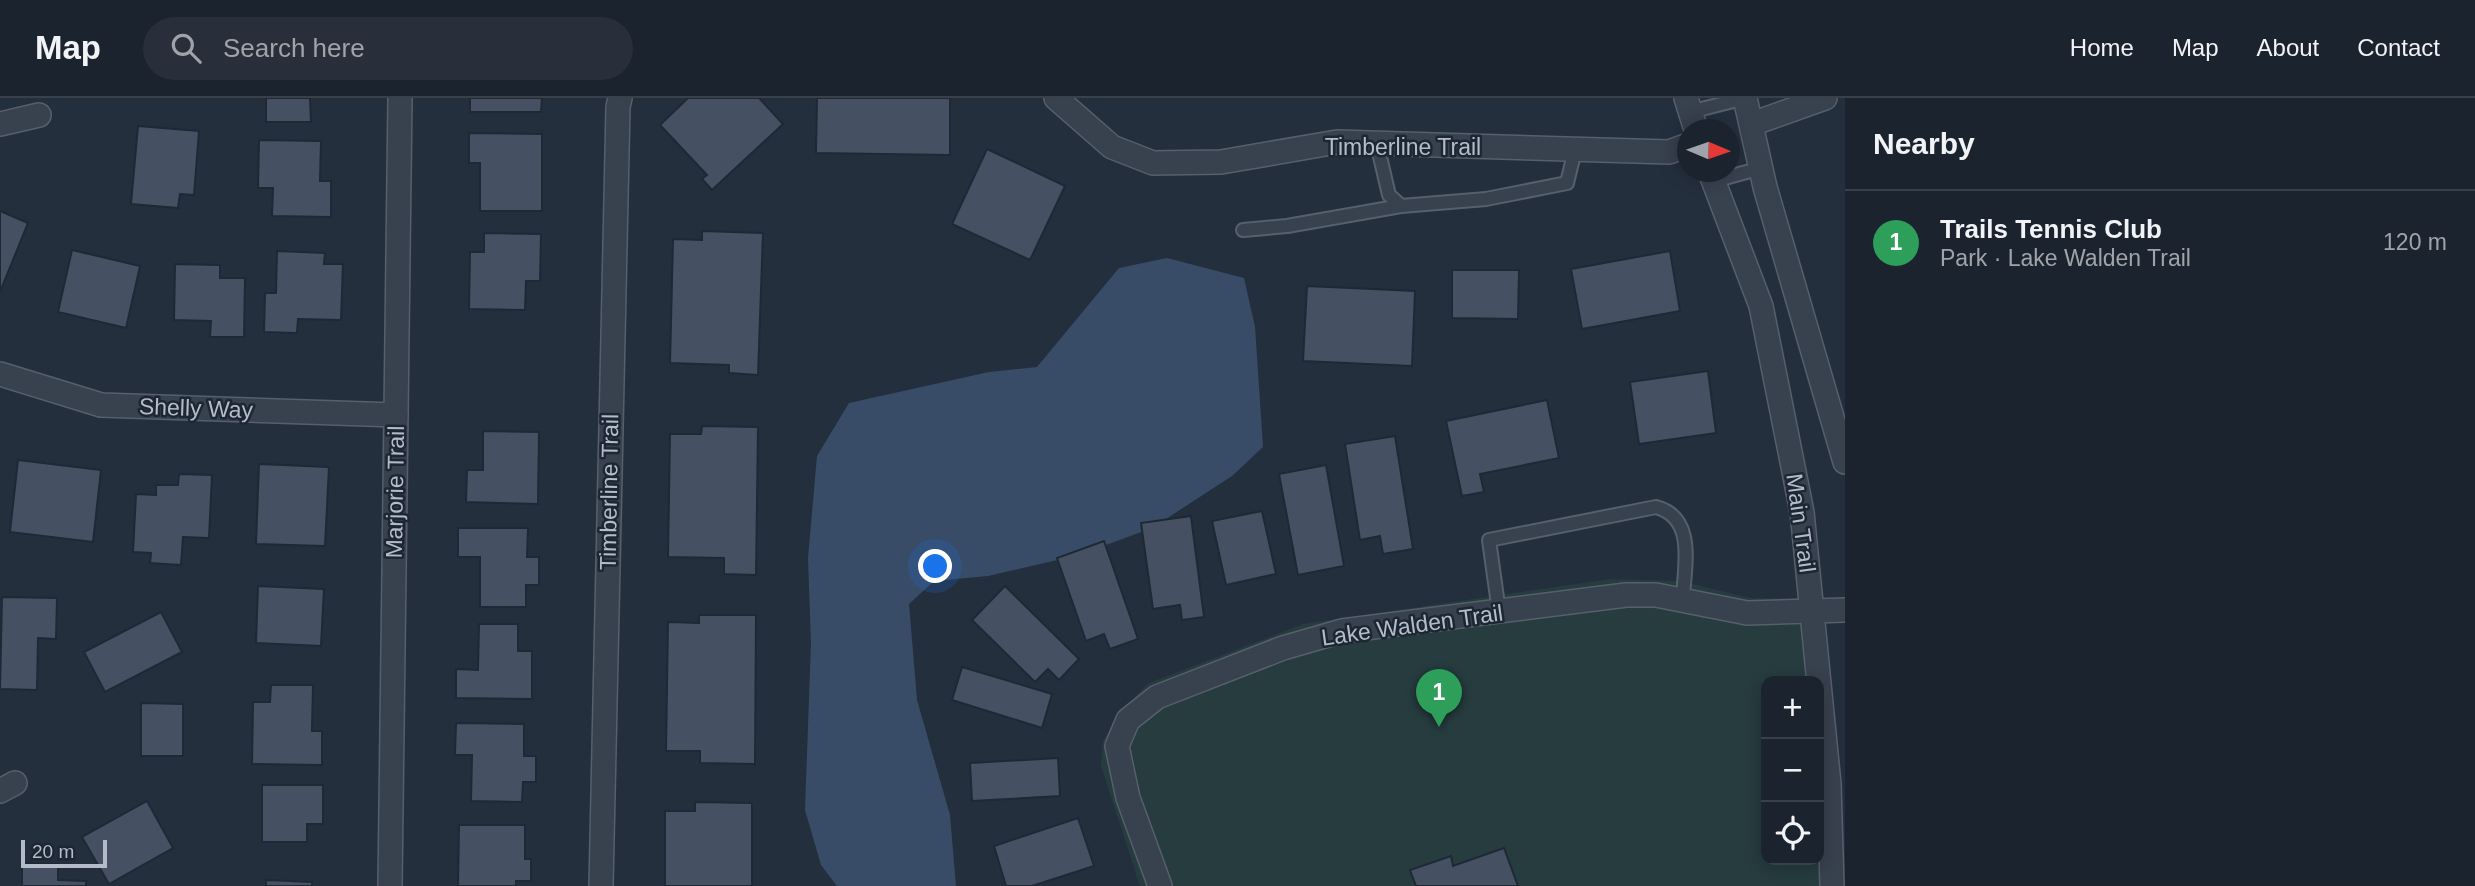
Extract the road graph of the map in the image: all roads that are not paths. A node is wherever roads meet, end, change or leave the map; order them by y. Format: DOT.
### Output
graph roads {
  1 [pos="400,98"];
  2 [pos="620,98"];
  3 [pos="1056,98"];
  4 [pos="1745,98"];
  5 [pos="1825,98"];
  6 [pos="1691,113"];
  7 [pos="39,115"];
  8 [pos="0,124"];
  9 [pos="1752,124"];
  10 [pos="1377,144"];
  11 [pos="1677,149"];
  12 [pos="1575,150"];
  13 [pos="1761,168"];
  14 [pos="1740,171"];
  15 [pos="1714,182"];
  16 [pos="1401,206"];
  17 [pos="1243,230"];
  18 [pos="0,374"];
  19 [pos="396,415"];
  20 [pos="1845,462"];
  21 [pos="1683,599"];
  22 [pos="1845,610"];
  23 [pos="1499,612"];
  24 [pos="1813,612"];
  25 [pos="390,886"];
  26 [pos="601,886"];
  27 [pos="1160,886"];
  28 [pos="1832,886"];
  1 -- 19 [label="street, Marjorie Trail"];
  2 -- 26 [label="street, Timberline Trail"];
  3 -- 10 [label="street, Timberline Trail"];
  4 -- 6 [label="lane"];
  4 -- 9 [label="street"];
  5 -- 9 [label="street"];
  7 -- 8 [label="street"];
  9 -- 13 [label="street"];
  10 -- 12 [label="street, Timberline Trail"];
  10 -- 16 [label="lane"];
  11 -- 12 [label="street, Timberline Trail"];
  12 -- 16 [label="lane"];
  13 -- 14 [label="lane"];
  13 -- 20 [label="street"];
  15 -- 24 [label="street, Main Trail"];
  16 -- 17 [label="lane"];
  18 -- 19 [label="street, Shelly Way"];
  19 -- 25 [label="street, Marjorie Trail"];
  21 -- 23 [label="street, Lake Walden Trail"];
  21 -- 23 [label="lane"];
  21 -- 24 [label="street, Lake Walden Trail"];
  22 -- 24 [label="street, Lake Walden Trail"];
  23 -- 27 [label="street, Lake Walden Trail"];
  24 -- 28 [label="street, Main Trail"];
}
